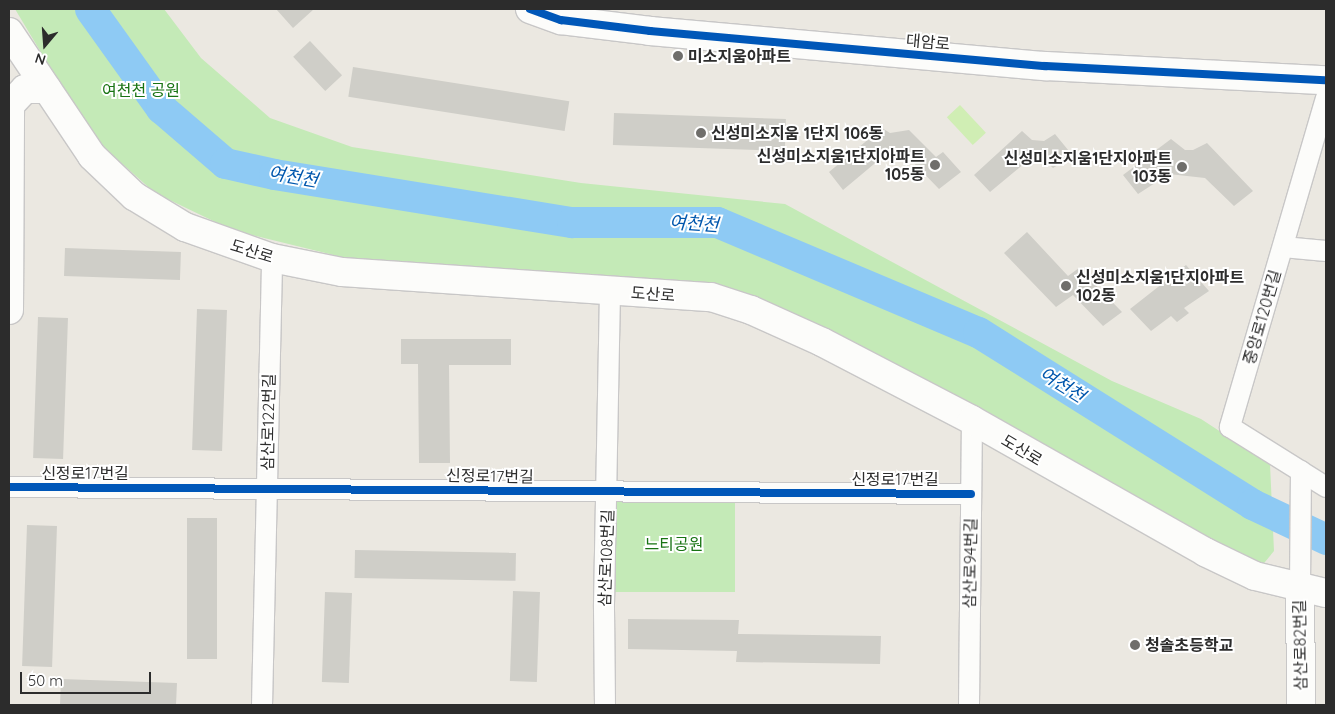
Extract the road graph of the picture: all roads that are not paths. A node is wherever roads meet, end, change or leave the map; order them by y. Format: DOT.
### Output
graph roads {
  1 [pos="530,9"];
  2 [pos="13,38"];
  3 [pos="1326,80"];
  4 [pos="47,88"];
  5 [pos="9,95"];
  6 [pos="1326,98"];
  7 [pos="1283,247"];
  8 [pos="1326,251"];
  9 [pos="272,258"];
  10 [pos="610,291"];
  11 [pos="9,310"];
  12 [pos="972,420"];
  13 [pos="1301,471"];
  14 [pos="9,487"];
  15 [pos="266,487"];
  16 [pos="1326,487"];
  17 [pos="608,491"];
  18 [pos="971,494"];
  19 [pos="1300,585"];
  20 [pos="1326,593"];
  21 [pos="262,705"];
  22 [pos="605,705"];
  23 [pos="969,705"];
  24 [pos="1301,705"];
  1 -- 3 [label="main road, 대암로"];
  2 -- 4 [label="main road, 도산로"];
  2 -- 5 [label="main road"];
  4 -- 5 [label="main road"];
  4 -- 9 [label="main road, 도산로"];
  5 -- 11 [label="main road"];
  6 -- 7 [label="street, 중앙로120번길"];
  7 -- 8 [label="street"];
  7 -- 13 [label="street, 중앙로120번길"];
  9 -- 10 [label="main road, 도산로"];
  9 -- 15 [label="street, 삼산로122번길"];
  10 -- 12 [label="main road, 도산로"];
  10 -- 17 [label="street, 삼산로108번길"];
  12 -- 18 [label="street, 삼산로94번길"];
  12 -- 19 [label="main road, 도산로"];
  13 -- 16 [label="street, 중앙로120번길"];
  13 -- 19 [label="street"];
  14 -- 15 [label="street, 신정로17번길"];
  15 -- 17 [label="street, 신정로17번길"];
  15 -- 21 [label="street, 삼산로122번길"];
  17 -- 18 [label="street, 신정로17번길"];
  17 -- 22 [label="street, 삼산로108번길"];
  18 -- 23 [label="street, 삼산로94번길"];
  19 -- 20 [label="main road, 도산로"];
  19 -- 24 [label="main road, 삼산로82번길"];
}
